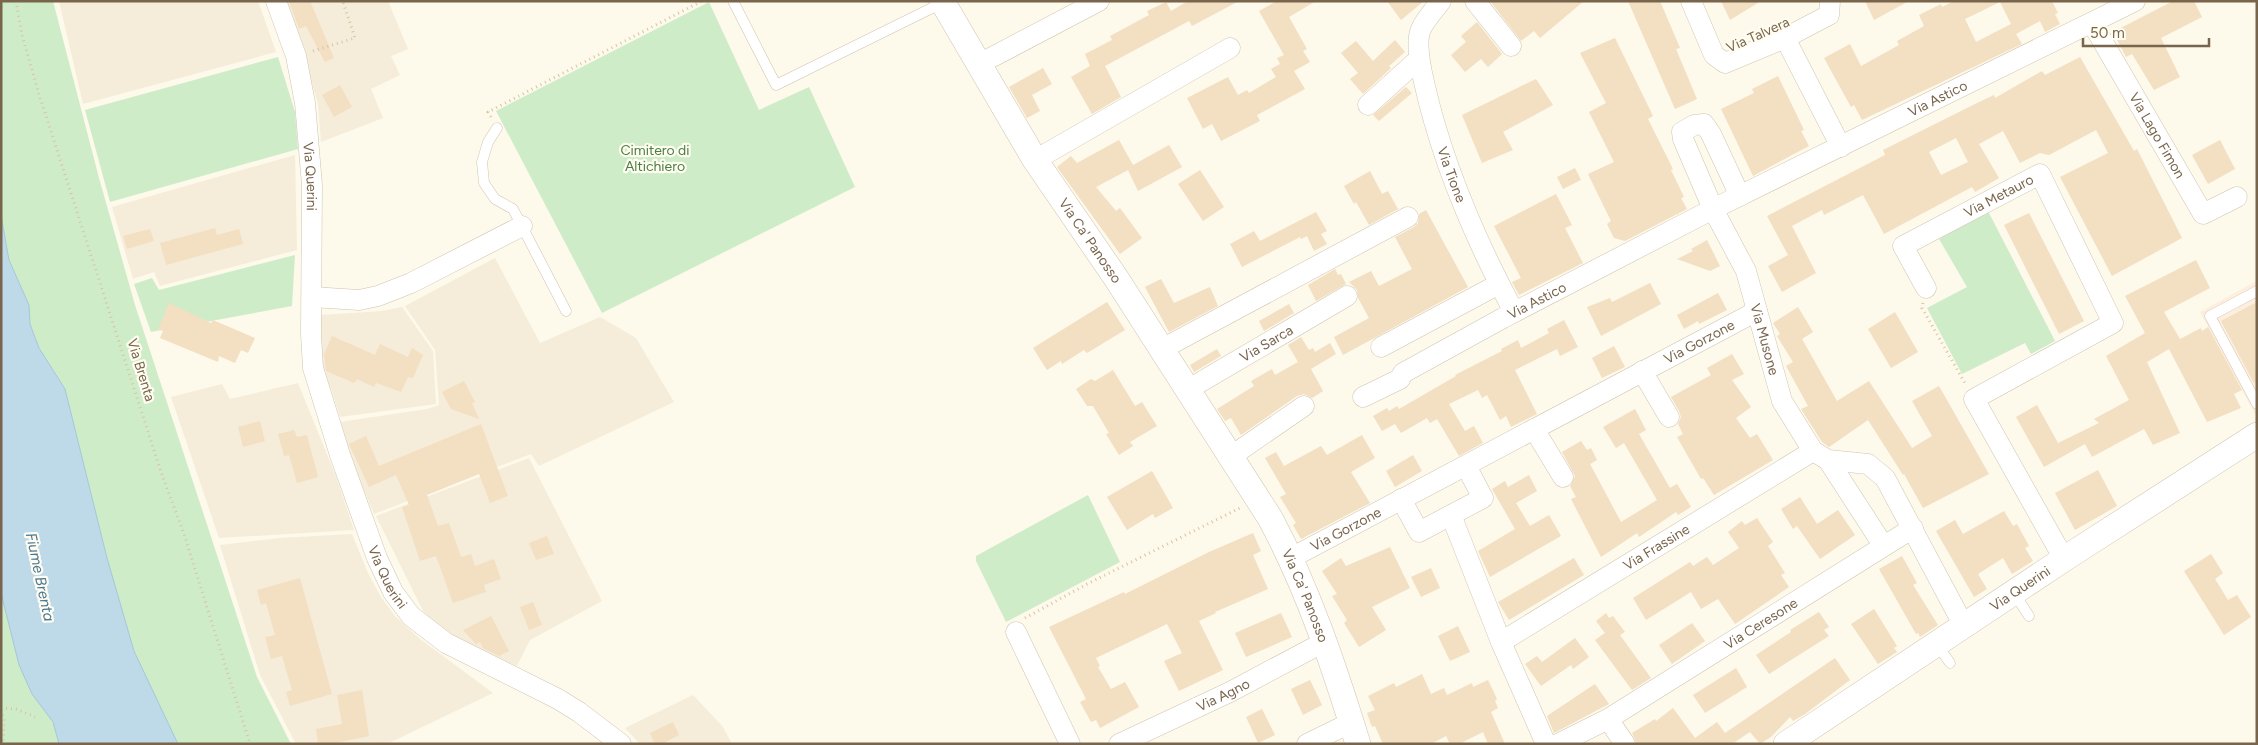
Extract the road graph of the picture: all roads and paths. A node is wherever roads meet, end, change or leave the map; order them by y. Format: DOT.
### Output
graph roads {
  1 [pos="16,1"];
  2 [pos="276,1"];
  3 [pos="702,1"];
  4 [pos="733,1"];
  5 [pos="1098,1"];
  6 [pos="1441,1"];
  7 [pos="1474,1"];
  8 [pos="1691,1"];
  9 [pos="2135,1"];
  10 [pos="343,2"];
  11 [pos="943,2"];
  12 [pos="1830,2"];
  13 [pos="2092,23"];
  14 [pos="1785,38"];
  15 [pos="1511,46"];
  16 [pos="1230,48"];
  17 [pos="1714,55"];
  18 [pos="296,56"];
  19 [pos="1419,59"];
  20 [pos="979,64"];
  21 [pos="1368,105"];
  22 [pos="497,128"];
  23 [pos="1841,147"];
  24 [pos="1035,160"];
  25 [pos="1740,196"];
  26 [pos="2237,197"];
  27 [pos="1713,209"];
  28 [pos="1408,217"];
  29 [pos="522,226"];
  30 [pos="1499,284"];
  31 [pos="1926,288"];
  32 [pos="2257,291"];
  33 [pos="1347,296"];
  34 [pos="312,297"];
  35 [pos="566,311"];
  36 [pos="1757,311"];
  37 [pos="1514,312"];
  38 [pos="1381,347"];
  39 [pos="1162,348"];
  40 [pos="1642,372"];
  41 [pos="1187,390"];
  42 [pos="1363,397"];
  43 [pos="1974,399"];
  44 [pos="2257,404"];
  45 [pos="1304,406"];
  46 [pos="1669,417"];
  47 [pos="1534,428"];
  48 [pos="2257,435"];
  49 [pos="1821,456"];
  50 [pos="1230,457"];
  51 [pos="1466,466"];
  52 [pos="1563,476"];
  53 [pos="1258,499"];
  54 [pos="1400,499"];
  55 [pos="1451,516"];
  56 [pos="1913,528"];
  57 [pos="1883,545"];
  58 [pos="1291,558"];
  59 [pos="2064,559"];
  60 [pos="2014,592"];
  61 [pos="2029,616"];
  62 [pos="1964,626"];
  63 [pos="1016,632"];
  64 [pos="1324,642"];
  65 [pos="1502,642"];
  66 [pos="1,709"];
  67 [pos="35,717"];
  68 [pos="1608,718"];
  69 [pos="1355,733"];
  70 [pos="1790,743"];
  71 [pos="3,744"];
  72 [pos="250,744"];
  73 [pos="621,744"];
  74 [pos="1070,744"];
  75 [pos="1119,744"];
  76 [pos="1307,744"];
  77 [pos="1546,744"];
  78 [pos="1558,744"];
  79 [pos="1625,744"];
  1 -- 72 [label="path, Via Brenta"];
  2 -- 18 [label="street, Via Querini"];
  3 -- 22 [label="path"];
  4 -- 11 [label="lane"];
  5 -- 20 [label="street"];
  6 -- 19 [label="street, Via Tione"];
  7 -- 15 [label="street"];
  8 -- 17 [label="street, Via Talvera"];
  9 -- 13 [label="street, Via Astico"];
  10 -- 18 [label="path"];
  11 -- 20 [label="street, Via Ca' Panosso"];
  12 -- 14 [label="street, Via Talvera"];
  12 -- 17 [label="street, Via Talvera"];
  13 -- 23 [label="street, Via Astico"];
  13 -- 26 [label="street, Via Lago Fimon"];
  14 -- 17 [label="street, Via Talvera"];
  14 -- 23 [label="street, Via Talvera"];
  16 -- 24 [label="street"];
  18 -- 34 [label="street, Via Querini"];
  19 -- 21 [label="street"];
  19 -- 30 [label="street, Via Tione"];
  20 -- 24 [label="street, Via Ca' Panosso"];
  22 -- 29 [label="lane"];
  23 -- 25 [label="street, Via Astico"];
  24 -- 39 [label="street, Via Ca' Panosso"];
  25 -- 27 [label="street, Via Astico"];
  25 -- 27 [label="street"];
  27 -- 36 [label="street, Via Musone"];
  27 -- 37 [label="street, Via Astico"];
  28 -- 39 [label="street"];
  29 -- 34 [label="street"];
  29 -- 35 [label="lane"];
  30 -- 37 [label="street, Via Tione"];
  30 -- 38 [label="street"];
  31 -- 43 [label="path"];
  31 -- 43 [label="street, Via Metauro"];
  32 -- 44 [label="lane"];
  33 -- 41 [label="street, Via Sarca"];
  34 -- 73 [label="street, Via Querini"];
  36 -- 40 [label="street, Via Gorzone"];
  36 -- 49 [label="street, Via Musone"];
  37 -- 42 [label="street, Via Astico"];
  39 -- 41 [label="street, Via Ca' Panosso"];
  40 -- 46 [label="street"];
  40 -- 47 [label="street, Via Gorzone"];
  41 -- 50 [label="street, Via Ca' Panosso"];
  43 -- 59 [label="street"];
  45 -- 50 [label="street"];
  47 -- 51 [label="street, Via Gorzone"];
  47 -- 52 [label="street"];
  48 -- 59 [label="street, Via Querini"];
  49 -- 56 [label="street"];
  49 -- 57 [label="street, Via Musone"];
  49 -- 65 [label="street, Via Frassine"];
  50 -- 53 [label="street, Via Ca' Panosso"];
  51 -- 54 [label="street, Via Gorzone"];
  51 -- 55 [label="street"];
  53 -- 58 [label="street, Via Ca' Panosso"];
  53 -- 63 [label="path"];
  54 -- 55 [label="street"];
  54 -- 58 [label="street, Via Gorzone"];
  55 -- 65 [label="street"];
  56 -- 57 [label="street, Via Ceresone"];
  56 -- 62 [label="street"];
  57 -- 68 [label="street, Via Ceresone"];
  58 -- 64 [label="street, Via Ca' Panosso"];
  59 -- 60 [label="street, Via Querini"];
  60 -- 61 [label="lane"];
  60 -- 62 [label="street, Via Querini"];
  62 -- 70 [label="street, Via Querini"];
  63 -- 74 [label="street"];
  64 -- 69 [label="street, Via Ca' Panosso"];
  64 -- 75 [label="street, Via Agno"];
  65 -- 77 [label="street"];
  66 -- 67 [label="path"];
  66 -- 71 [label="path"];
  68 -- 78 [label="street, Via Ceresone"];
  68 -- 79 [label="street"];
  69 -- 76 [label="street"];
}
